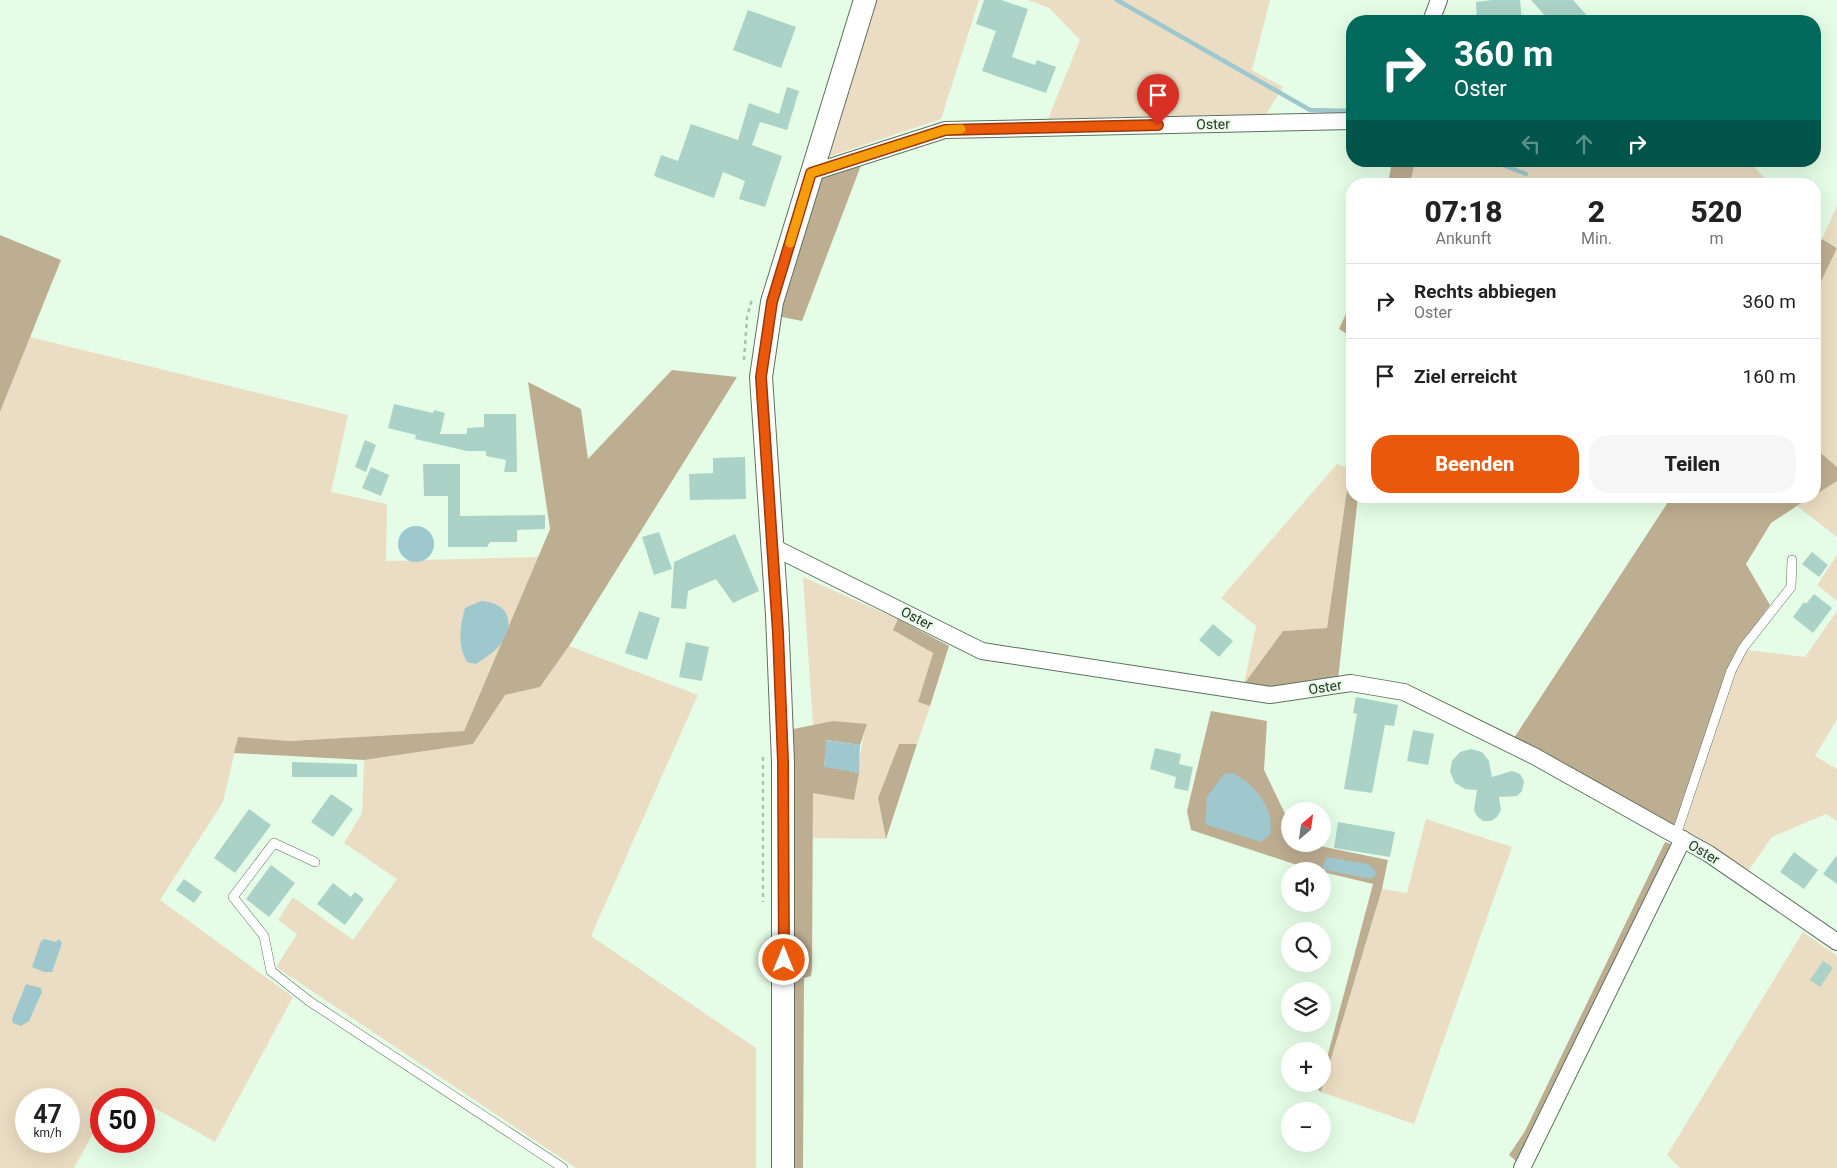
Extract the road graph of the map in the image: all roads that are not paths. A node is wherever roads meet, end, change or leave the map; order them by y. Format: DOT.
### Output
graph roads {
  1 [pos="866,0"];
  2 [pos="1439,0"];
  3 [pos="1433,15"];
  4 [pos="1346,121"];
  5 [pos="811,173"];
  6 [pos="773,547"];
  7 [pos="1792,560"];
  8 [pos="1679,837"];
  9 [pos="315,862"];
  10 [pos="1837,942"];
  11 [pos="563,1168"];
  12 [pos="783,1168"];
  13 [pos="1522,1168"];
  1 -- 5 [label="main road"];
  2 -- 3 [label="street"];
  4 -- 5 [label="street, Oster"];
  5 -- 6 [label="main road"];
  6 -- 8 [label="street, Oster"];
  6 -- 12 [label="main road"];
  7 -- 8 [label="lane"];
  8 -- 10 [label="street, Oster"];
  8 -- 13 [label="street"];
  9 -- 11 [label="lane"];
}
